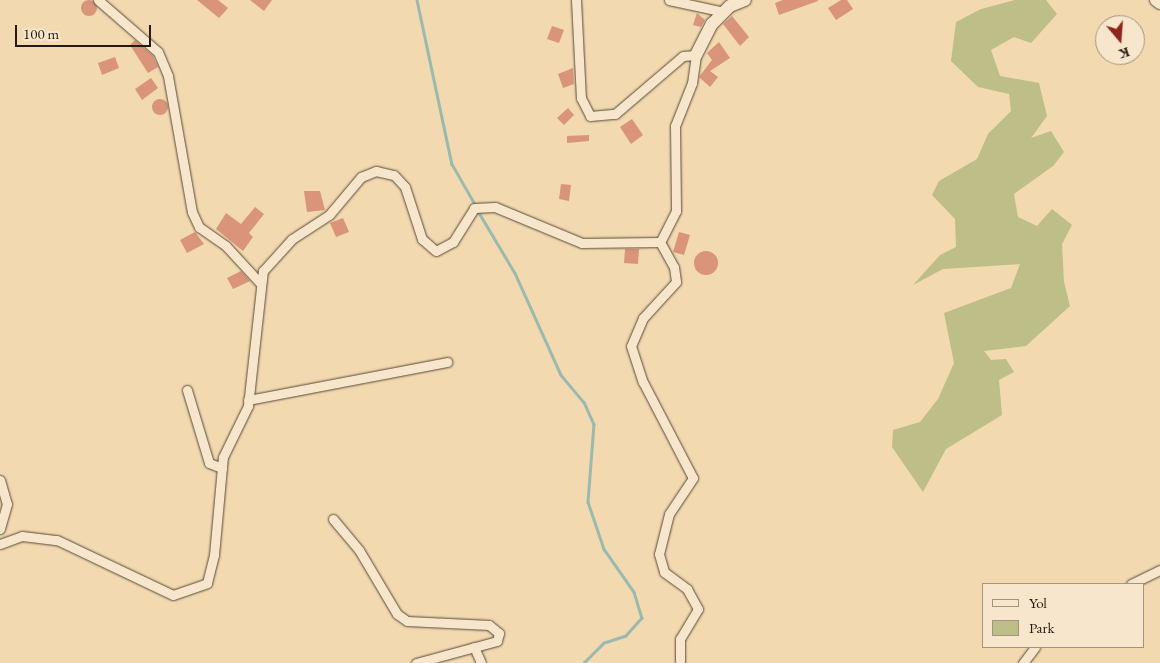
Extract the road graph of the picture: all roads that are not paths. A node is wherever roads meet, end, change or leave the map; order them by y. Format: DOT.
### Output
graph roads {
  1 [pos="98,0"];
  2 [pos="576,0"];
  3 [pos="669,0"];
  4 [pos="745,0"];
  5 [pos="1156,0"];
  6 [pos="1160,3"];
  7 [pos="724,12"];
  8 [pos="696,55"];
  9 [pos="660,242"];
  10 [pos="260,283"];
  11 [pos="447,362"];
  12 [pos="187,390"];
  13 [pos="248,400"];
  14 [pos="222,468"];
  15 [pos="0,480"];
  16 [pos="333,519"];
  17 [pos="0,529"];
  18 [pos="0,544"];
  19 [pos="1160,570"];
  20 [pos="1133,583"];
  21 [pos="474,647"];
  22 [pos="1034,648"];
  23 [pos="680,661"];
  24 [pos="416,663"];
  25 [pos="481,663"];
  26 [pos="1023,663"];
  1 -- 10 [label="street"];
  2 -- 8 [label="street"];
  3 -- 7 [label="street"];
  4 -- 7 [label="street"];
  5 -- 6 [label="street"];
  7 -- 8 [label="street"];
  8 -- 9 [label="street"];
  9 -- 10 [label="street"];
  9 -- 23 [label="street"];
  10 -- 13 [label="street"];
  11 -- 13 [label="street"];
  12 -- 14 [label="street"];
  13 -- 14 [label="street"];
  14 -- 18 [label="street"];
  15 -- 17 [label="street"];
  16 -- 21 [label="street"];
  19 -- 20 [label="street"];
  21 -- 24 [label="street"];
  21 -- 25 [label="street"];
  22 -- 26 [label="street"];
}
